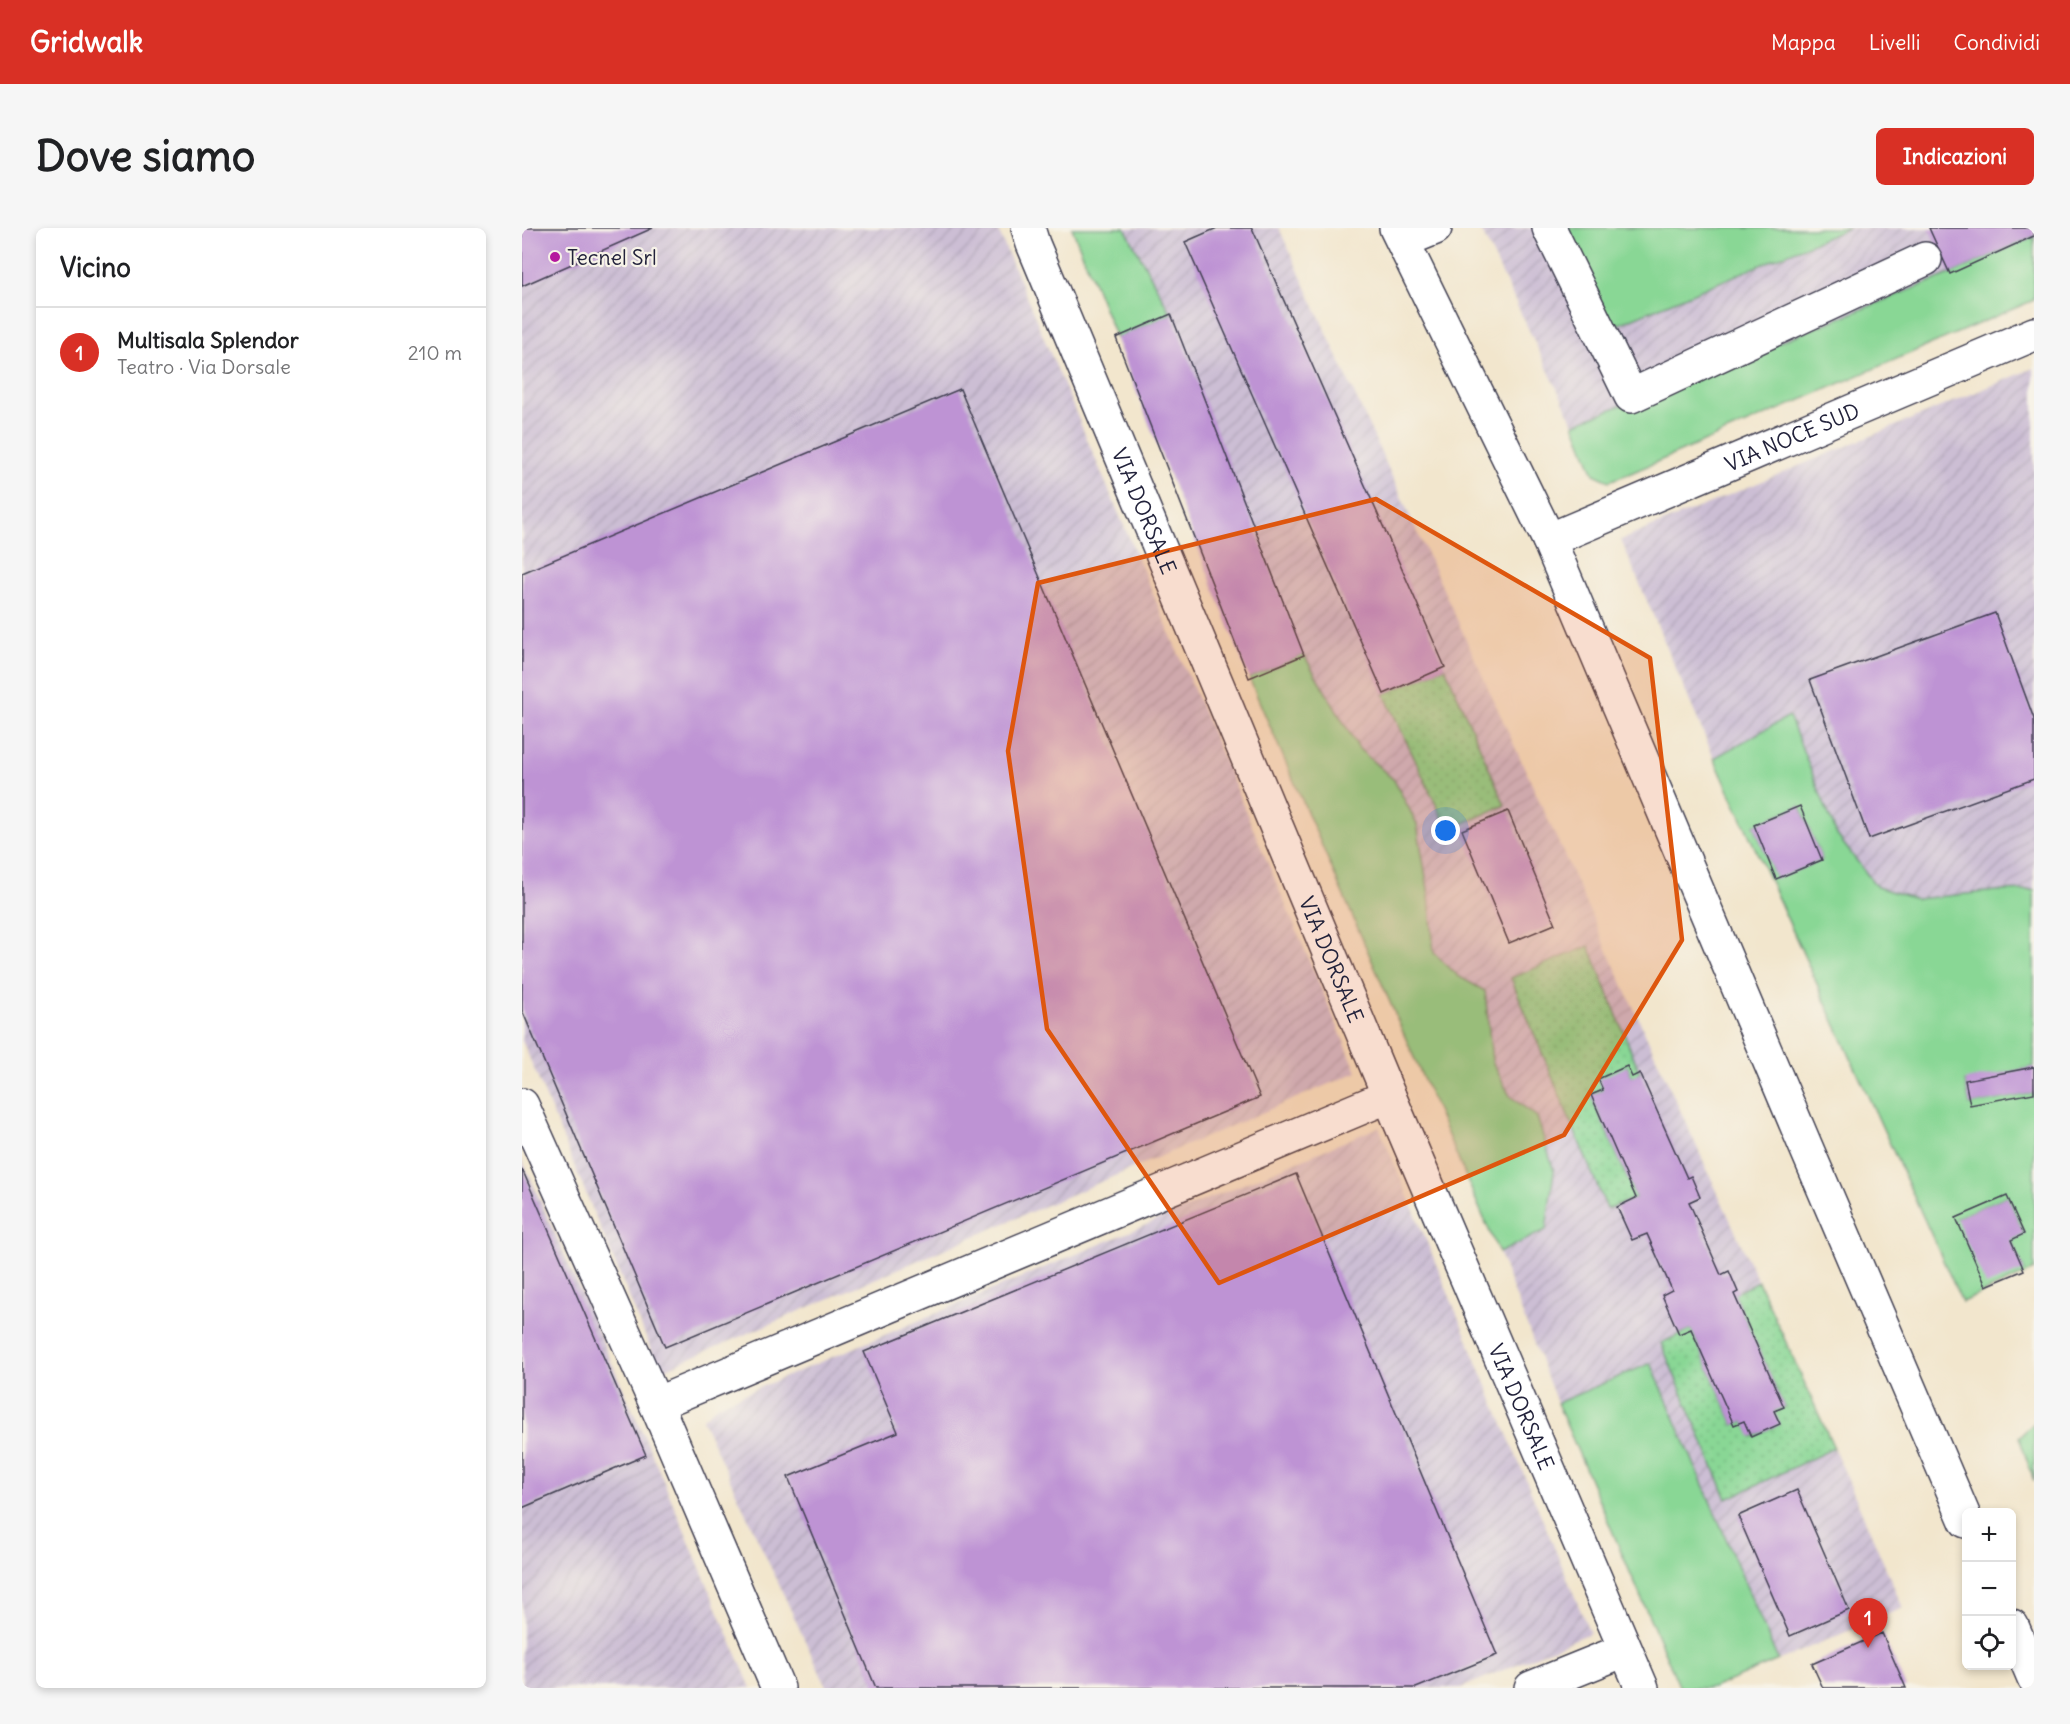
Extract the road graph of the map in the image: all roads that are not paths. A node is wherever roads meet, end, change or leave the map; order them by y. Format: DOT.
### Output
graph roads {
  1 [pos="1028,228"];
  2 [pos="1435,228"];
  3 [pos="1549,228"];
  4 [pos="1399,235"];
  5 [pos="1925,259"];
  6 [pos="2034,334"];
  7 [pos="1549,540"];
  8 [pos="1389,1096"];
  9 [pos="522,1105"];
  10 [pos="656,1404"];
  11 [pos="1962,1512"];
  12 [pos="2016,1635"];
  13 [pos="1625,1650"];
  14 [pos="2034,1678"];
  15 [pos="777,1688"];
  16 [pos="1531,1688"];
  17 [pos="1642,1688"];
  1 -- 8 [label="street, VIA DORSALE"];
  2 -- 4 [label="street"];
  3 -- 5 [label="street"];
  4 -- 7 [label="street"];
  6 -- 7 [label="street, VIA NOCE SUD"];
  7 -- 11 [label="street"];
  8 -- 10 [label="street"];
  8 -- 13 [label="street, VIA DORSALE"];
  9 -- 10 [label="street"];
  10 -- 15 [label="street"];
  12 -- 14 [label="street"];
  13 -- 16 [label="street"];
  13 -- 17 [label="street, VIA DORSALE"];
}
